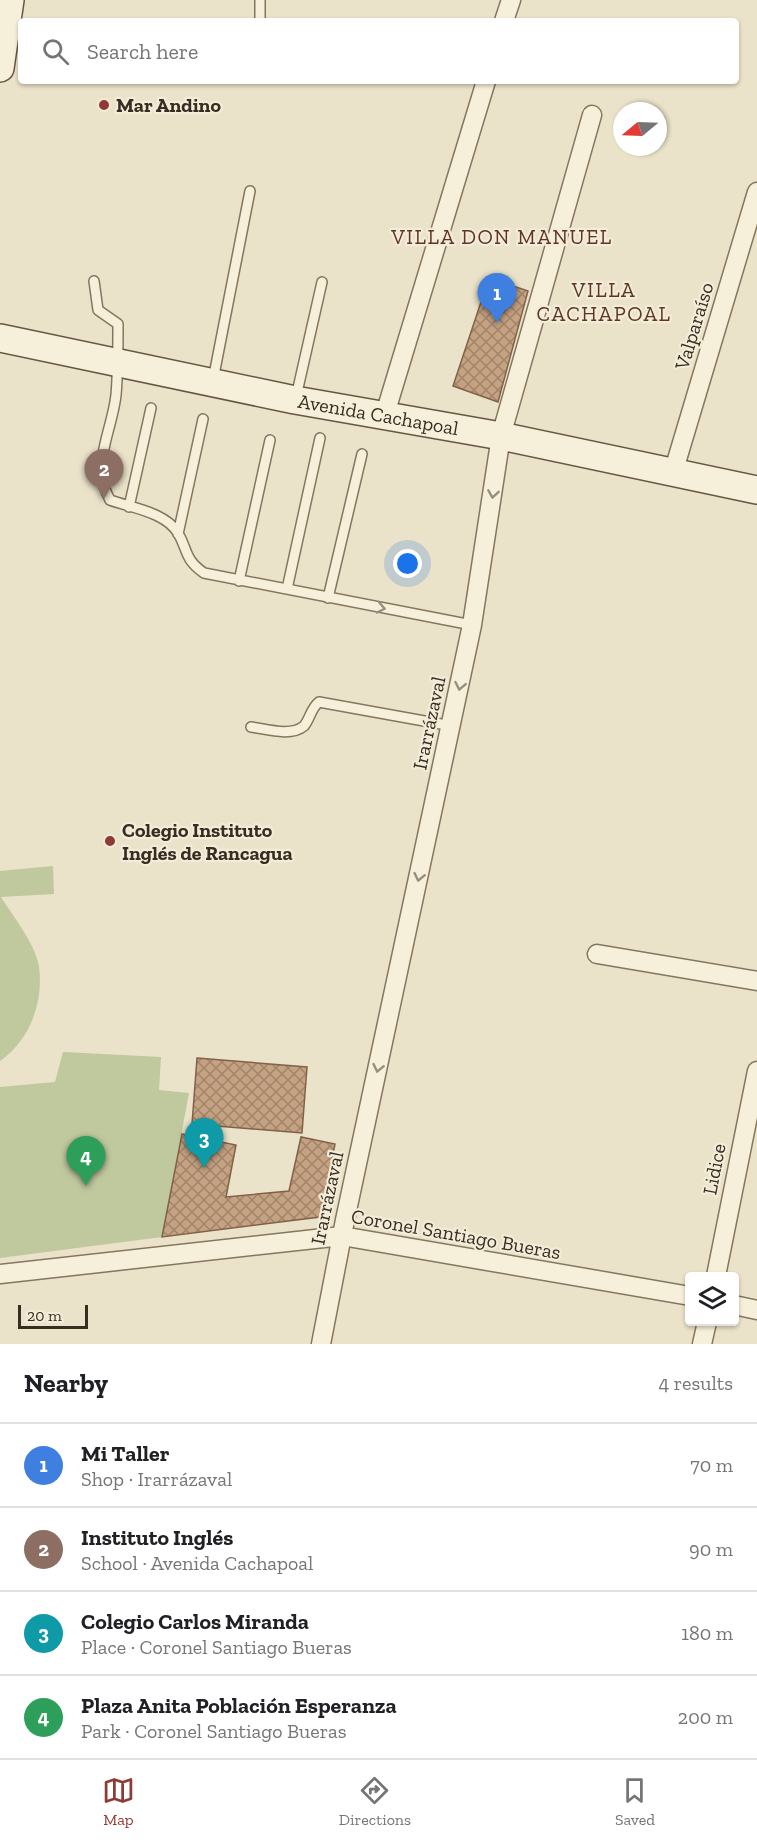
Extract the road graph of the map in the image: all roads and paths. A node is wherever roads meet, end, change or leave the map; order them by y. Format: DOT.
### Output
graph roads {
  1 [pos="260,0"];
  2 [pos="511,0"];
  3 [pos="13,14"];
  4 [pos="260,18"];
  5 [pos="505,18"];
  6 [pos="0,68"];
  7 [pos="485,84"];
  8 [pos="592,114"];
  9 [pos="250,191"];
  10 [pos="757,192"];
  11 [pos="94,281"];
  12 [pos="322,282"];
  13 [pos="0,338"];
  14 [pos="118,363"];
  15 [pos="212,382"];
  16 [pos="295,400"];
  17 [pos="150,408"];
  18 [pos="385,414"];
  19 [pos="203,419"];
  20 [pos="501,436"];
  21 [pos="320,438"];
  22 [pos="270,440"];
  23 [pos="362,454"];
  24 [pos="673,473"];
  25 [pos="757,490"];
  26 [pos="129,507"];
  27 [pos="178,534"];
  28 [pos="239,581"];
  29 [pos="287,589"];
  30 [pos="328,598"];
  31 [pos="472,625"];
  32 [pos="452,726"];
  33 [pos="251,727"];
  34 [pos="597,954"];
  35 [pos="757,981"];
  36 [pos="757,1071"];
  37 [pos="342,1236"];
  38 [pos="717,1272"];
  39 [pos="0,1274"];
  40 [pos="685,1295"];
  41 [pos="739,1306"];
  42 [pos="757,1310"];
  43 [pos="706,1326"];
  44 [pos="321,1344"];
  45 [pos="702,1344"];
  1 -- 4 [label="lane"];
  2 -- 5 [label="street"];
  3 -- 6 [label="main road"];
  7 -- 18 [label="street"];
  8 -- 20 [label="street, Irarrázaval"];
  9 -- 15 [label="lane"];
  10 -- 24 [label="street, Valparaíso"];
  11 -- 14 [label="lane"];
  12 -- 16 [label="lane"];
  13 -- 14 [label="main road, Avenida Cachapoal"];
  14 -- 15 [label="main road, Avenida Cachapoal"];
  14 -- 26 [label="lane"];
  15 -- 16 [label="main road, Avenida Cachapoal"];
  16 -- 18 [label="main road, Avenida Cachapoal"];
  17 -- 26 [label="lane"];
  18 -- 20 [label="main road, Avenida Cachapoal"];
  19 -- 27 [label="lane"];
  20 -- 24 [label="main road, Avenida Cachapoal"];
  20 -- 31 [label="street, Irarrázaval, one-way"];
  21 -- 29 [label="lane"];
  22 -- 28 [label="lane"];
  23 -- 30 [label="lane"];
  24 -- 25 [label="main road, Avenida Cachapoal"];
  26 -- 27 [label="lane"];
  27 -- 28 [label="lane"];
  28 -- 29 [label="lane"];
  29 -- 30 [label="lane"];
  30 -- 31 [label="lane, one-way"];
  31 -- 32 [label="street, Irarrázaval, one-way"];
  32 -- 33 [label="lane"];
  32 -- 37 [label="street, Irarrázaval, one-way"];
  34 -- 35 [label="street"];
  36 -- 38 [label="street, Lidice"];
  37 -- 39 [label="street, Coronel Santiago Bueras"];
  37 -- 40 [label="street, Coronel Santiago Bueras"];
  37 -- 44 [label="street, Irarrázaval"];
  41 -- 42 [label="street"];
  43 -- 45 [label="street"];
}
